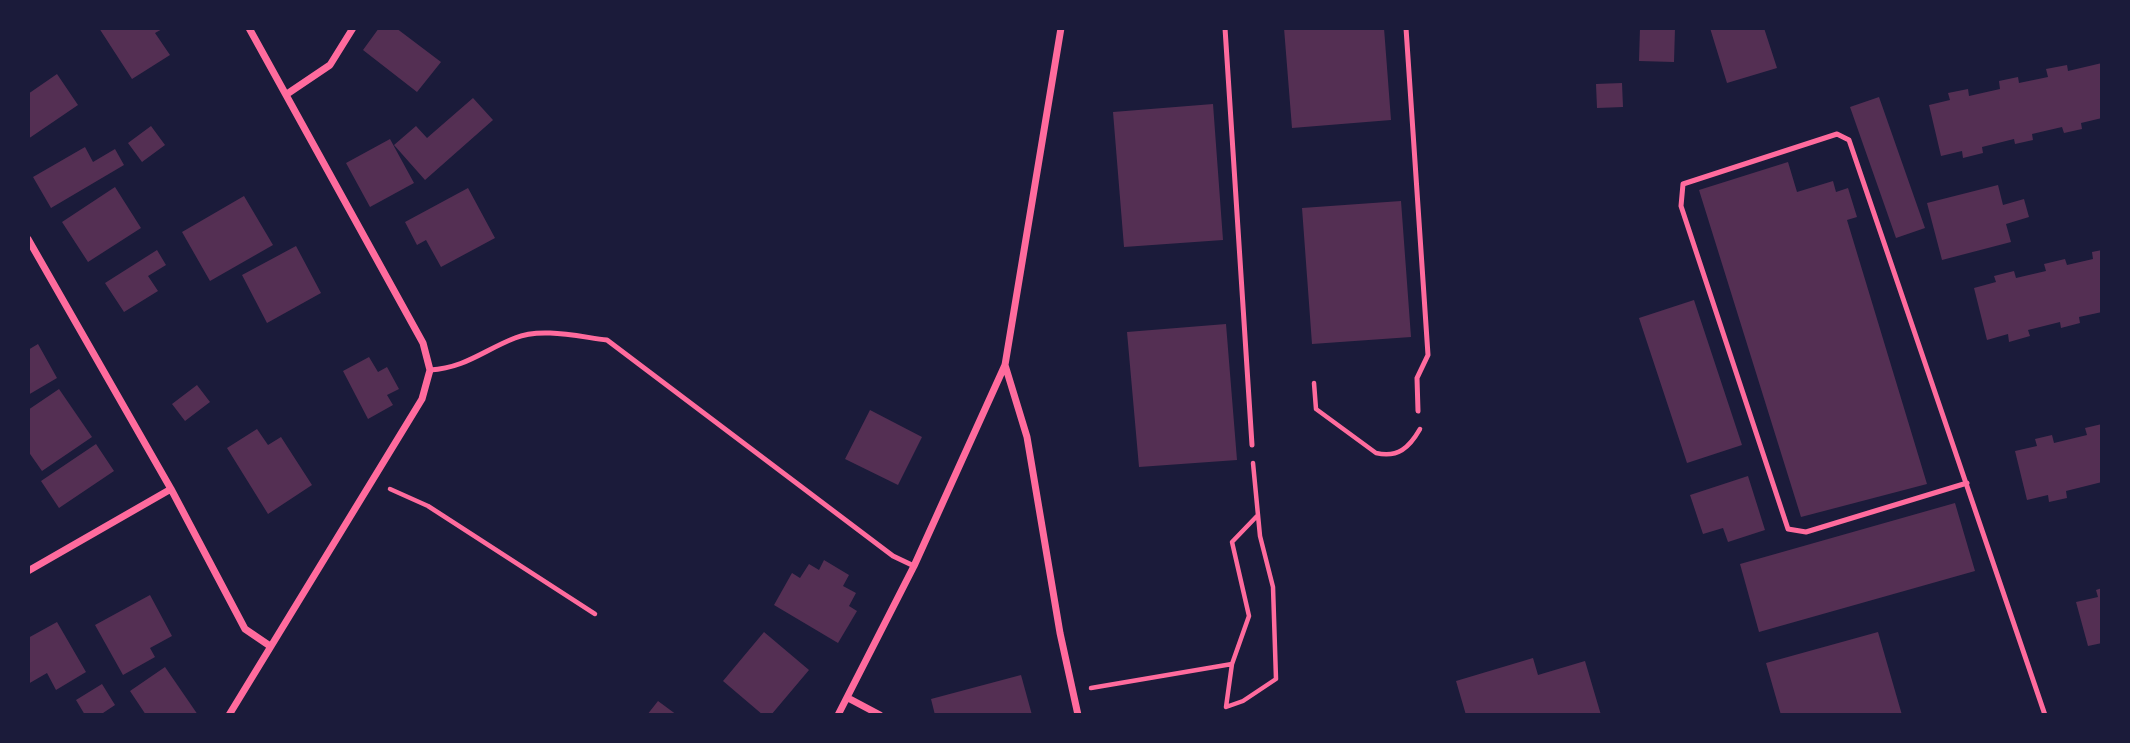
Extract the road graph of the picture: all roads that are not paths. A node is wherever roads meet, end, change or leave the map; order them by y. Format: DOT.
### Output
graph roads {
  1 [pos="249,28"];
  2 [pos="353,28"];
  3 [pos="1061,28"];
  4 [pos="1225,28"];
  5 [pos="1406,28"];
  6 [pos="287,94"];
  7 [pos="28,239"];
  8 [pos="1005,365"];
  9 [pos="430,370"];
  10 [pos="1418,411"];
  11 [pos="1252,445"];
  12 [pos="1967,483"];
  13 [pos="171,489"];
  14 [pos="914,566"];
  15 [pos="28,571"];
  16 [pos="270,646"];
  17 [pos="848,698"];
  18 [pos="229,715"];
  19 [pos="838,715"];
  20 [pos="880,715"];
  21 [pos="1078,715"];
  22 [pos="2045,715"];
  1 -- 6 [label="street"];
  2 -- 6 [label="street"];
  3 -- 8 [label="street"];
  4 -- 11 [label="lane"];
  5 -- 10 [label="lane"];
  6 -- 9 [label="street"];
  7 -- 13 [label="street"];
  8 -- 14 [label="street"];
  8 -- 21 [label="street"];
  9 -- 14 [label="lane"];
  9 -- 16 [label="street"];
  12 -- 12 [label="lane"];
  12 -- 22 [label="lane"];
  13 -- 15 [label="street"];
  13 -- 16 [label="street"];
  14 -- 17 [label="street"];
  16 -- 18 [label="street"];
  17 -- 19 [label="street"];
  17 -- 20 [label="street"];
}
